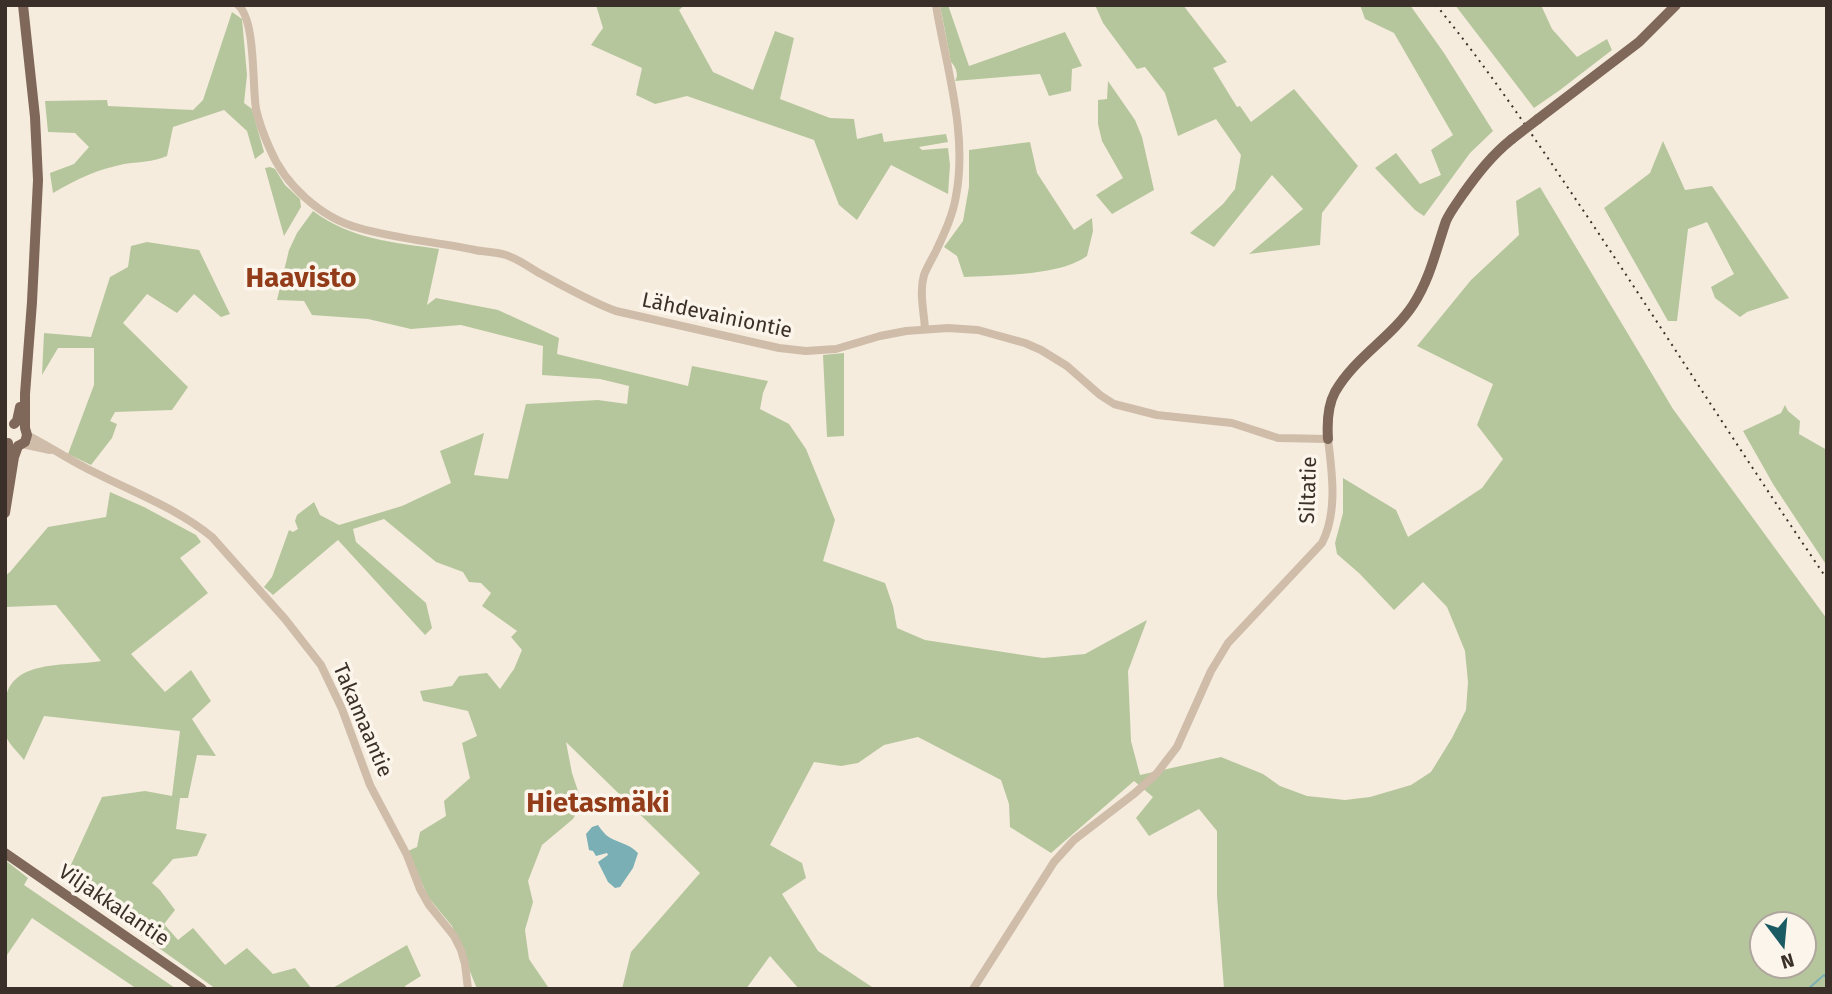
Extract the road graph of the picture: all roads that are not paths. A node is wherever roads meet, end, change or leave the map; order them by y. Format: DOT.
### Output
graph roads {
  1 [pos="18,5"];
  2 [pos="23,5"];
  3 [pos="238,5"];
  4 [pos="936,5"];
  5 [pos="1676,5"];
  6 [pos="25,27"];
  7 [pos="925,329"];
  8 [pos="24,394"];
  9 [pos="9,427"];
  10 [pos="1328,439"];
  11 [pos="18,440"];
  12 [pos="5,487"];
  13 [pos="5,513"];
  14 [pos="5,853"];
  15 [pos="202,989"];
  16 [pos="468,989"];
  17 [pos="973,989"];
  1 -- 6 [label="main road"];
  2 -- 6 [label="main road"];
  3 -- 7 [label="street, Lähdevainiontie"];
  4 -- 7 [label="street"];
  5 -- 10 [label="main road, Siltatie, bridge"];
  6 -- 8 [label="main road"];
  7 -- 10 [label="street, Lähdevainiontie"];
  8 -- 9 [label="main road"];
  8 -- 11 [label="main road"];
  9 -- 11 [label="main road"];
  10 -- 17 [label="street, Siltatie"];
  11 -- 12 [label="main road"];
  11 -- 13 [label="main road"];
  11 -- 16 [label="street, Takamaantie"];
  14 -- 15 [label="main road, Viljakkalantie"];
}
